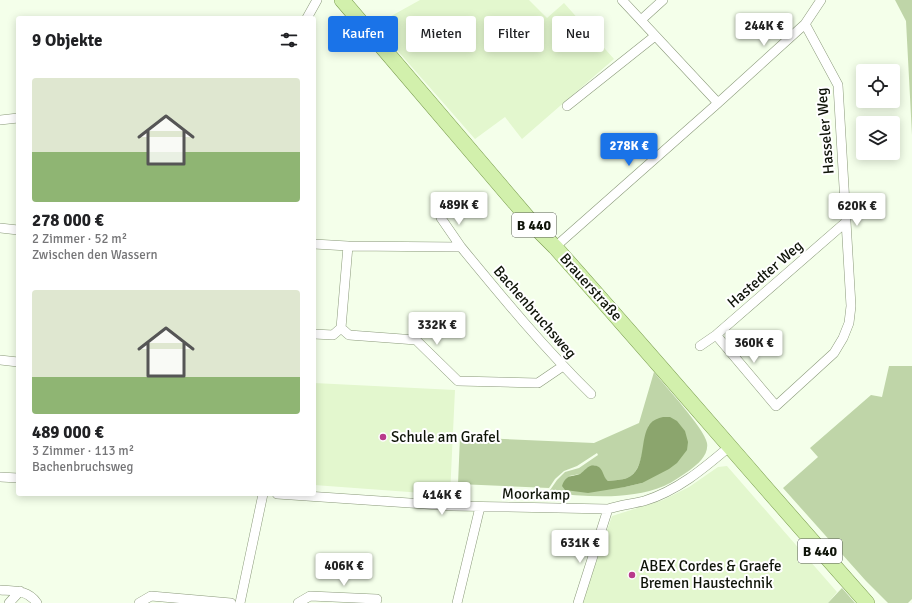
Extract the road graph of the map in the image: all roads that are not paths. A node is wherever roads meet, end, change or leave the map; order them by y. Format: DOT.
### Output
graph roads {
  1 [pos="317,0"];
  2 [pos="342,0"];
  3 [pos="622,0"];
  4 [pos="663,0"];
  5 [pos="822,0"];
  6 [pos="308,16"];
  7 [pos="641,20"];
  8 [pos="805,24"];
  9 [pos="655,36"];
  10 [pos="718,103"];
  11 [pos="567,106"];
  12 [pos="16,118"];
  13 [pos="0,120"];
  14 [pos="441,218"];
  15 [pos="846,222"];
  16 [pos="0,228"];
  17 [pos="16,230"];
  18 [pos="316,244"];
  19 [pos="348,246"];
  20 [pos="461,246"];
  21 [pos="555,247"];
  22 [pos="341,328"];
  23 [pos="316,334"];
  24 [pos="716,335"];
  25 [pos="700,346"];
  26 [pos="0,360"];
  27 [pos="16,362"];
  28 [pos="562,366"];
  29 [pos="591,394"];
  30 [pos="729,447"];
  31 [pos="0,477"];
  32 [pos="16,478"];
  33 [pos="263,496"];
  34 [pos="308,496"];
  35 [pos="480,507"];
  36 [pos="608,509"];
  37 [pos="0,590"];
  38 [pos="20,591"];
  39 [pos="9,603"];
  40 [pos="37,603"];
  41 [pos="139,603"];
  42 [pos="231,603"];
  43 [pos="240,603"];
  44 [pos="298,603"];
  45 [pos="376,603"];
  46 [pos="457,603"];
  47 [pos="578,603"];
  48 [pos="867,603"];
  1 -- 6 [label="street"];
  2 -- 21 [label="main road, Brauerstraße / B 440"];
  3 -- 7 [label="street"];
  4 -- 7 [label="street"];
  5 -- 8 [label="street"];
  7 -- 9 [label="street"];
  8 -- 10 [label="street"];
  8 -- 15 [label="street, Hasseler Weg"];
  9 -- 10 [label="street"];
  9 -- 11 [label="street"];
  10 -- 21 [label="street"];
  12 -- 13 [label="street"];
  14 -- 20 [label="street, Bachenbruchsweg"];
  15 -- 24 [label="street, Hastedter Weg"];
  15 -- 24 [label="street, Hasseler Weg"];
  16 -- 17 [label="street"];
  18 -- 19 [label="street"];
  19 -- 20 [label="street"];
  19 -- 22 [label="street"];
  20 -- 28 [label="street, Bachenbruchsweg"];
  21 -- 30 [label="main road, Brauerstraße / B 440"];
  22 -- 23 [label="street"];
  22 -- 28 [label="street"];
  24 -- 25 [label="street, Hastedter Weg"];
  26 -- 27 [label="street"];
  28 -- 29 [label="street, Bachenbruchsweg"];
  30 -- 36 [label="street, Moorkamp"];
  30 -- 48 [label="main road, B 440"];
  31 -- 32 [label="street"];
  33 -- 43 [label="street"];
  34 -- 35 [label="street, Moorkamp"];
  35 -- 36 [label="street, Moorkamp"];
  35 -- 46 [label="street"];
  36 -- 47 [label="street"];
  37 -- 38 [label="street"];
  38 -- 39 [label="street"];
  38 -- 40 [label="street"];
  41 -- 42 [label="street"];
  44 -- 45 [label="street"];
}
